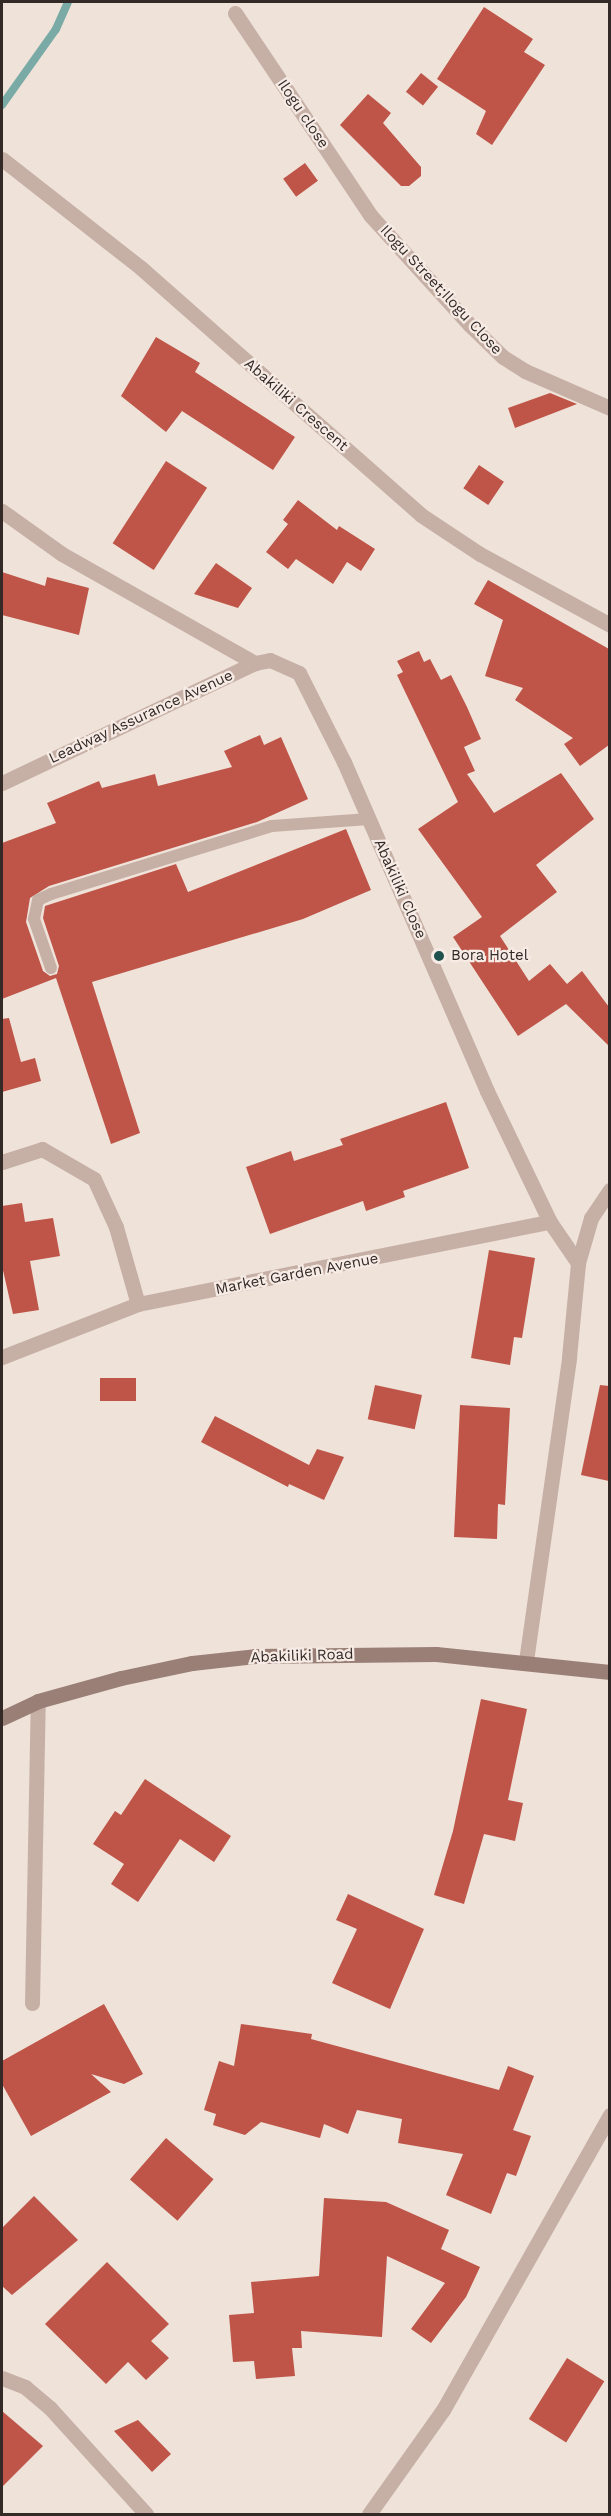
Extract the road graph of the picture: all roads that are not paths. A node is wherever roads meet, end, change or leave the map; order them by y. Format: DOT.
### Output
graph roads {
  1 [pos="235,13"];
  2 [pos="2,159"];
  3 [pos="371,216"];
  4 [pos="609,408"];
  5 [pos="2,511"];
  6 [pos="609,625"];
  7 [pos="255,663"];
  8 [pos="282,663"];
  9 [pos="2,783"];
  10 [pos="369,819"];
  11 [pos="51,968"];
  12 [pos="2,1162"];
  13 [pos="609,1190"];
  14 [pos="550,1222"];
  15 [pos="578,1263"];
  16 [pos="138,1304"];
  17 [pos="2,1357"];
  18 [pos="526,1661"];
  19 [pos="609,1672"];
  20 [pos="38,1701"];
  21 [pos="2,1718"];
  22 [pos="32,2003"];
  23 [pos="609,2115"];
  24 [pos="2,2378"];
  25 [pos="147,2514"];
  26 [pos="369,2514"];
  1 -- 3 [label="street, Ilogu close"];
  2 -- 6 [label="street, Abakiliki Crescent"];
  3 -- 4 [label="street, Ilogu Street;Ilogu Close"];
  5 -- 7 [label="street"];
  7 -- 8 [label="street, Leadway Assurance Avenue"];
  7 -- 9 [label="street, Leadway Assurance Avenue"];
  8 -- 10 [label="street, Abakiliki Close"];
  10 -- 11 [label="lane"];
  10 -- 14 [label="street, Abakiliki Close"];
  12 -- 16 [label="street"];
  13 -- 15 [label="street"];
  14 -- 15 [label="street"];
  14 -- 16 [label="street, Market Garden Avenue"];
  15 -- 18 [label="street"];
  16 -- 17 [label="street, Market Garden Avenue"];
  18 -- 19 [label="main road, Abakiliki Road"];
  18 -- 20 [label="main road, Abakiliki Road"];
  20 -- 21 [label="main road, Abakiliki Road"];
  20 -- 22 [label="street"];
  23 -- 26 [label="street"];
  24 -- 25 [label="street"];
}
